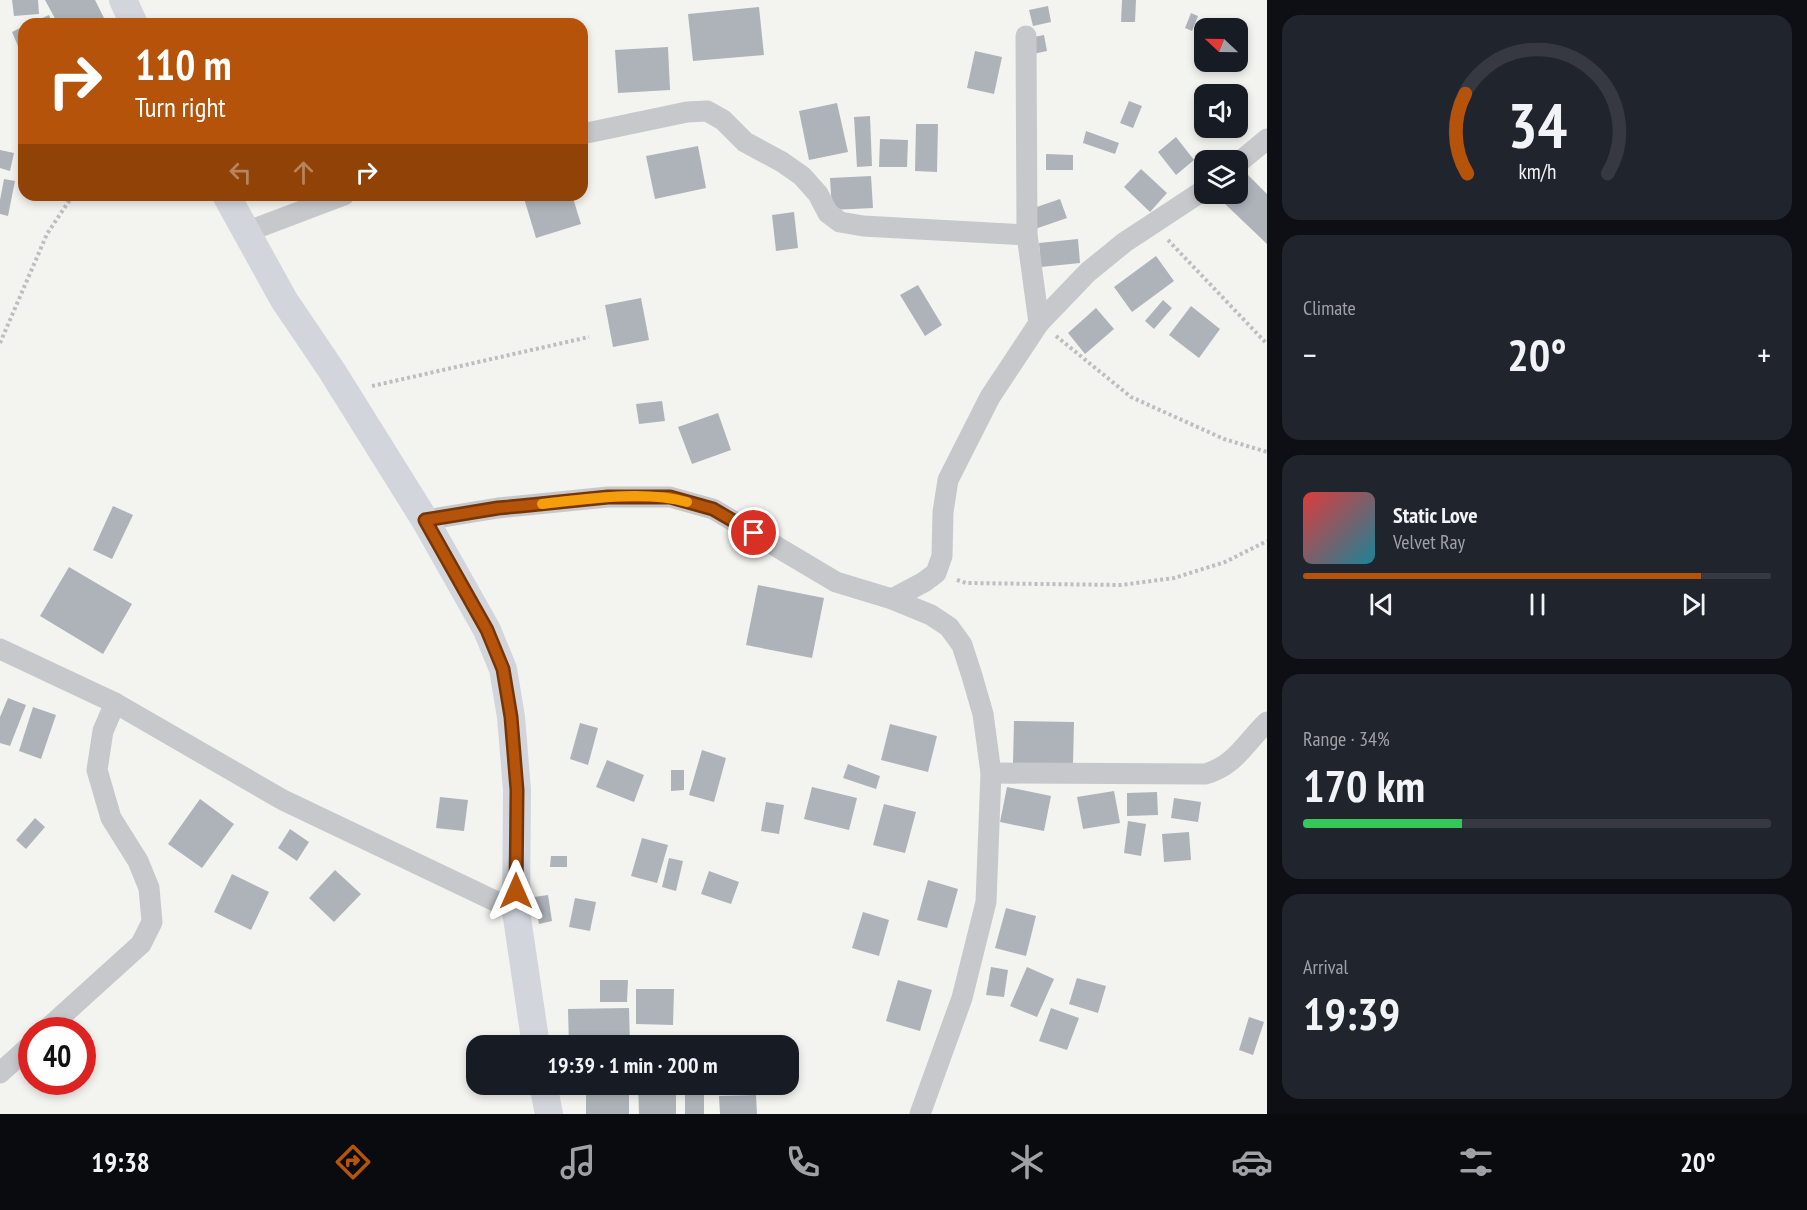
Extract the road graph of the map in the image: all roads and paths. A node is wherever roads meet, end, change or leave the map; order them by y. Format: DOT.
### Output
graph roads {
  1 [pos="123,0"];
  2 [pos="131,18"];
  3 [pos="1026,36"];
  4 [pos="588,133"];
  5 [pos="1267,139"];
  6 [pos="1248,154"];
  7 [pos="1194,197"];
  8 [pos="69,201"];
  9 [pos="229,201"];
  10 [pos="328,201"];
  11 [pos="1153,224"];
  12 [pos="246,232"];
  13 [pos="1027,235"];
  14 [pos="1039,323"];
  15 [pos="589,337"];
  16 [pos="0,343"];
  17 [pos="1267,344"];
  18 [pos="345,392"];
  19 [pos="1267,452"];
  20 [pos="425,520"];
  21 [pos="1267,541"];
  22 [pos="936,573"];
  23 [pos="892,599"];
  24 [pos="0,649"];
  25 [pos="115,703"];
  26 [pos="1267,722"];
  27 [pos="991,773"];
  28 [pos="516,911"];
  29 [pos="60,1017"];
  30 [pos="534,1035"];
  31 [pos="18,1057"];
  32 [pos="0,1073"];
  33 [pos="545,1095"];
  34 [pos="549,1114"];
  35 [pos="920,1114"];
  1 -- 2 [label="street"];
  3 -- 13 [label="street"];
  4 -- 13 [label="street"];
  5 -- 6 [label="street"];
  7 -- 11 [label="street"];
  8 -- 16 [label="path"];
  9 -- 12 [label="street"];
  10 -- 12 [label="street"];
  11 -- 14 [label="street"];
  11 -- 17 [label="path"];
  12 -- 18 [label="street"];
  13 -- 14 [label="street"];
  14 -- 19 [label="path"];
  14 -- 22 [label="street"];
  15 -- 18 [label="path"];
  18 -- 20 [label="street"];
  20 -- 23 [label="street"];
  20 -- 28 [label="street"];
  21 -- 22 [label="path"];
  22 -- 23 [label="street"];
  23 -- 27 [label="street"];
  24 -- 25 [label="street"];
  25 -- 28 [label="street"];
  25 -- 29 [label="street"];
  26 -- 27 [label="street"];
  27 -- 35 [label="street"];
  28 -- 30 [label="street"];
  31 -- 32 [label="street"];
  33 -- 34 [label="street"];
}
